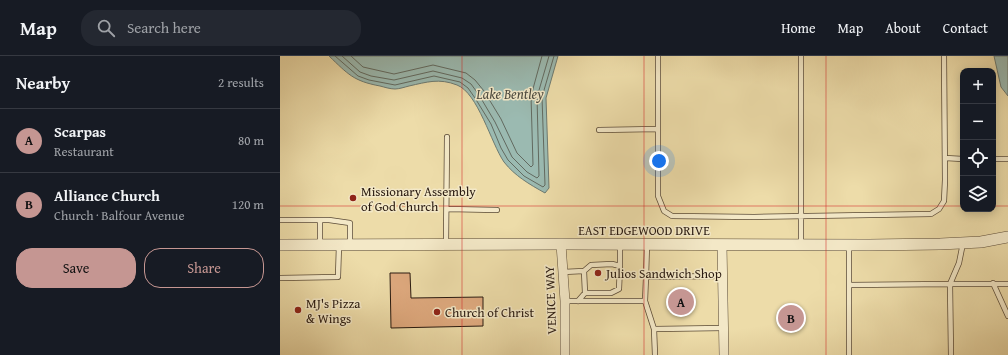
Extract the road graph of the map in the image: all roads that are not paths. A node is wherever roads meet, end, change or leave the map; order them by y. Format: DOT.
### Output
graph roads {
  1 [pos="658,56"];
  2 [pos="801,56"];
  3 [pos="944,56"];
  4 [pos="658,129"];
  5 [pos="599,130"];
  6 [pos="447,137"];
  7 [pos="945,158"];
  8 [pos="960,159"];
  9 [pos="996,159"];
  10 [pos="1008,159"];
  11 [pos="447,209"];
  12 [pos="497,210"];
  13 [pos="801,216"];
  14 [pos="280,220"];
  15 [pos="320,220"];
  16 [pos="1008,237"];
  17 [pos="963,243"];
  18 [pos="446,244"];
  19 [pos="561,244"];
  20 [pos="620,244"];
  21 [pos="647,244"];
  22 [pos="280,245"];
  23 [pos="320,245"];
  24 [pos="344,245"];
  25 [pos="722,245"];
  26 [pos="801,245"];
  27 [pos="849,245"];
  28 [pos="620,266"];
  29 [pos="584,270"];
  30 [pos="563,272"];
  31 [pos="724,276"];
  32 [pos="646,277"];
  33 [pos="280,278"];
  34 [pos="993,283"];
  35 [pos="950,284"];
  36 [pos="1008,284"];
  37 [pos="849,285"];
  38 [pos="585,293"];
  39 [pos="565,301"];
  40 [pos="578,301"];
  41 [pos="645,301"];
  42 [pos="1008,316"];
  43 [pos="724,328"];
  44 [pos="654,329"];
  45 [pos="565,355"];
  46 [pos="655,355"];
  47 [pos="724,355"];
  48 [pos="849,355"];
  49 [pos="951,355"];
  1 -- 4 [label="lane"];
  2 -- 13 [label="lane"];
  3 -- 7 [label="lane"];
  4 -- 5 [label="lane"];
  4 -- 13 [label="lane"];
  6 -- 11 [label="lane"];
  7 -- 8 [label="lane"];
  7 -- 13 [label="lane"];
  9 -- 10 [label="lane"];
  11 -- 12 [label="lane"];
  11 -- 18 [label="lane"];
  13 -- 26 [label="lane"];
  14 -- 15 [label="lane"];
  15 -- 23 [label="lane"];
  15 -- 24 [label="lane"];
  16 -- 17 [label="street, EAST EDGEWOOD DRIVE"];
  17 -- 27 [label="street, EAST EDGEWOOD DRIVE"];
  17 -- 35 [label="lane"];
  18 -- 19 [label="street, EAST EDGEWOOD DRIVE"];
  18 -- 24 [label="street, EAST EDGEWOOD DRIVE"];
  19 -- 20 [label="street, EAST EDGEWOOD DRIVE"];
  19 -- 30 [label="street, VENICE WAY"];
  20 -- 21 [label="street, EAST EDGEWOOD DRIVE"];
  20 -- 28 [label="lane"];
  21 -- 25 [label="street, EAST EDGEWOOD DRIVE"];
  21 -- 32 [label="lane"];
  22 -- 23 [label="street, EAST EDGEWOOD DRIVE"];
  23 -- 24 [label="street, EAST EDGEWOOD DRIVE"];
  24 -- 33 [label="lane"];
  25 -- 26 [label="street, EAST EDGEWOOD DRIVE"];
  25 -- 31 [label="street"];
  26 -- 27 [label="street, EAST EDGEWOOD DRIVE"];
  27 -- 37 [label="lane"];
  28 -- 29 [label="lane"];
  28 -- 38 [label="lane"];
  29 -- 30 [label="lane"];
  29 -- 38 [label="lane"];
  30 -- 39 [label="street, VENICE WAY"];
  31 -- 32 [label="lane"];
  31 -- 43 [label="street"];
  32 -- 41 [label="lane"];
  34 -- 35 [label="lane"];
  34 -- 36 [label="lane"];
  34 -- 42 [label="lane"];
  35 -- 37 [label="lane"];
  35 -- 49 [label="lane"];
  37 -- 48 [label="lane"];
  38 -- 40 [label="lane"];
  39 -- 40 [label="lane"];
  39 -- 45 [label="street, VENICE WAY"];
  40 -- 41 [label="lane"];
  41 -- 44 [label="lane"];
  43 -- 44 [label="lane"];
  43 -- 47 [label="street"];
  44 -- 46 [label="lane"];
}
